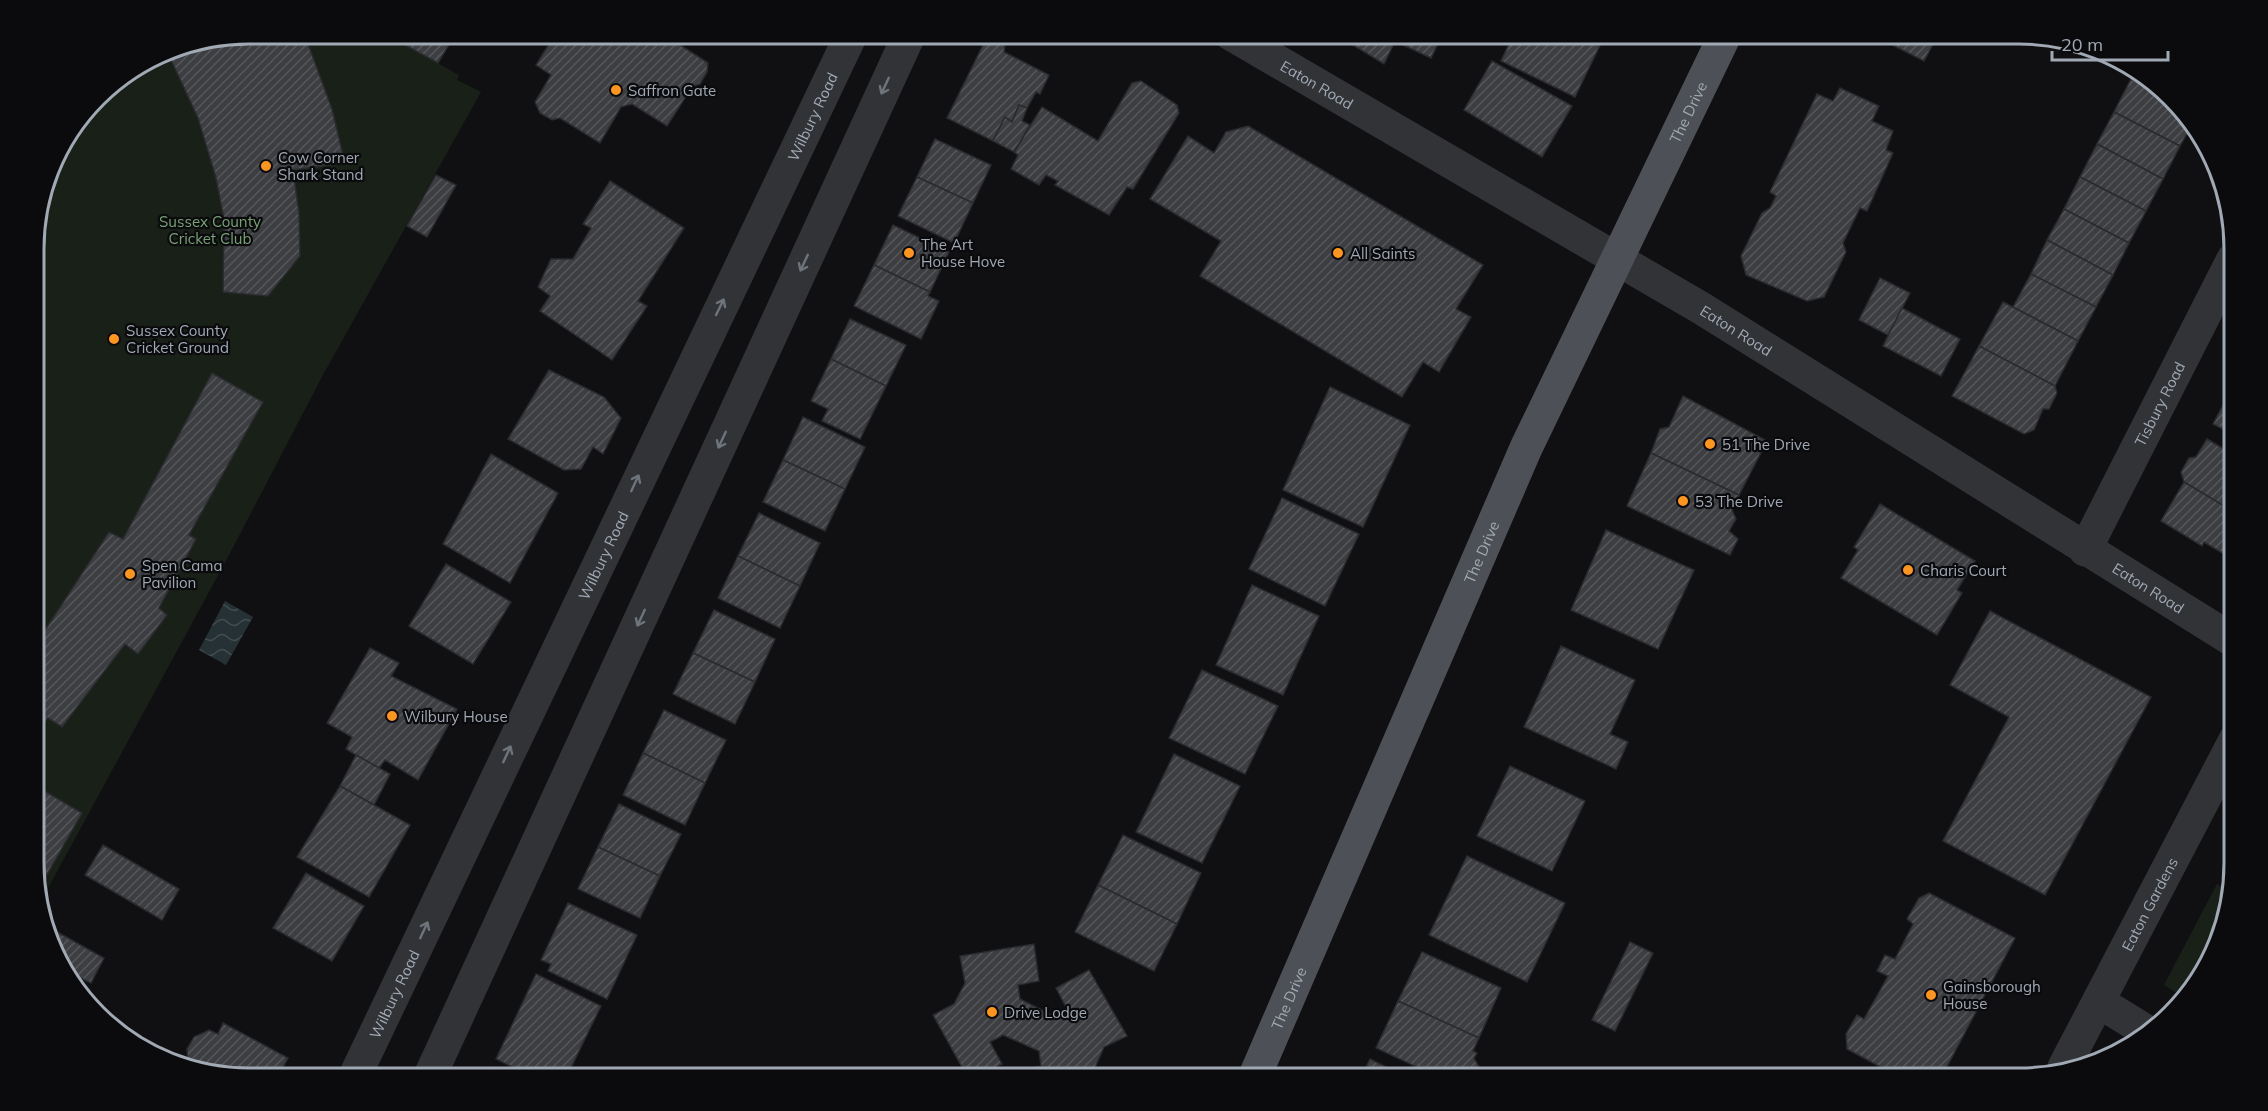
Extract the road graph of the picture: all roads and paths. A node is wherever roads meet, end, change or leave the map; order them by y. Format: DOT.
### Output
graph roads {
  1 [pos="847,44"];
  2 [pos="905,44"];
  3 [pos="1252,44"];
  4 [pos="1721,44"];
  5 [pos="1617,258"];
  6 [pos="2224,277"];
  7 [pos="2085,550"];
  8 [pos="2224,635"];
  9 [pos="2224,761"];
  10 [pos="2098,1002"];
  11 [pos="2141,1028"];
  12 [pos="2066,1062"];
  13 [pos="1259,1067"];
  14 [pos="359,1068"];
  15 [pos="434,1068"];
  14 -- 1 [label="street, Wilbury Road, one-way"];
  2 -- 15 [label="street, one-way"];
  3 -- 5 [label="street, Eaton Road"];
  4 -- 5 [label="main road, The Drive"];
  5 -- 7 [label="street, Eaton Road"];
  5 -- 13 [label="main road, The Drive"];
  6 -- 7 [label="street, Tisbury Road"];
  7 -- 8 [label="street, Eaton Road"];
  9 -- 10 [label="street, Eaton Gardens"];
  10 -- 11 [label="street"];
  10 -- 12 [label="street, Eaton Gardens"];
}
